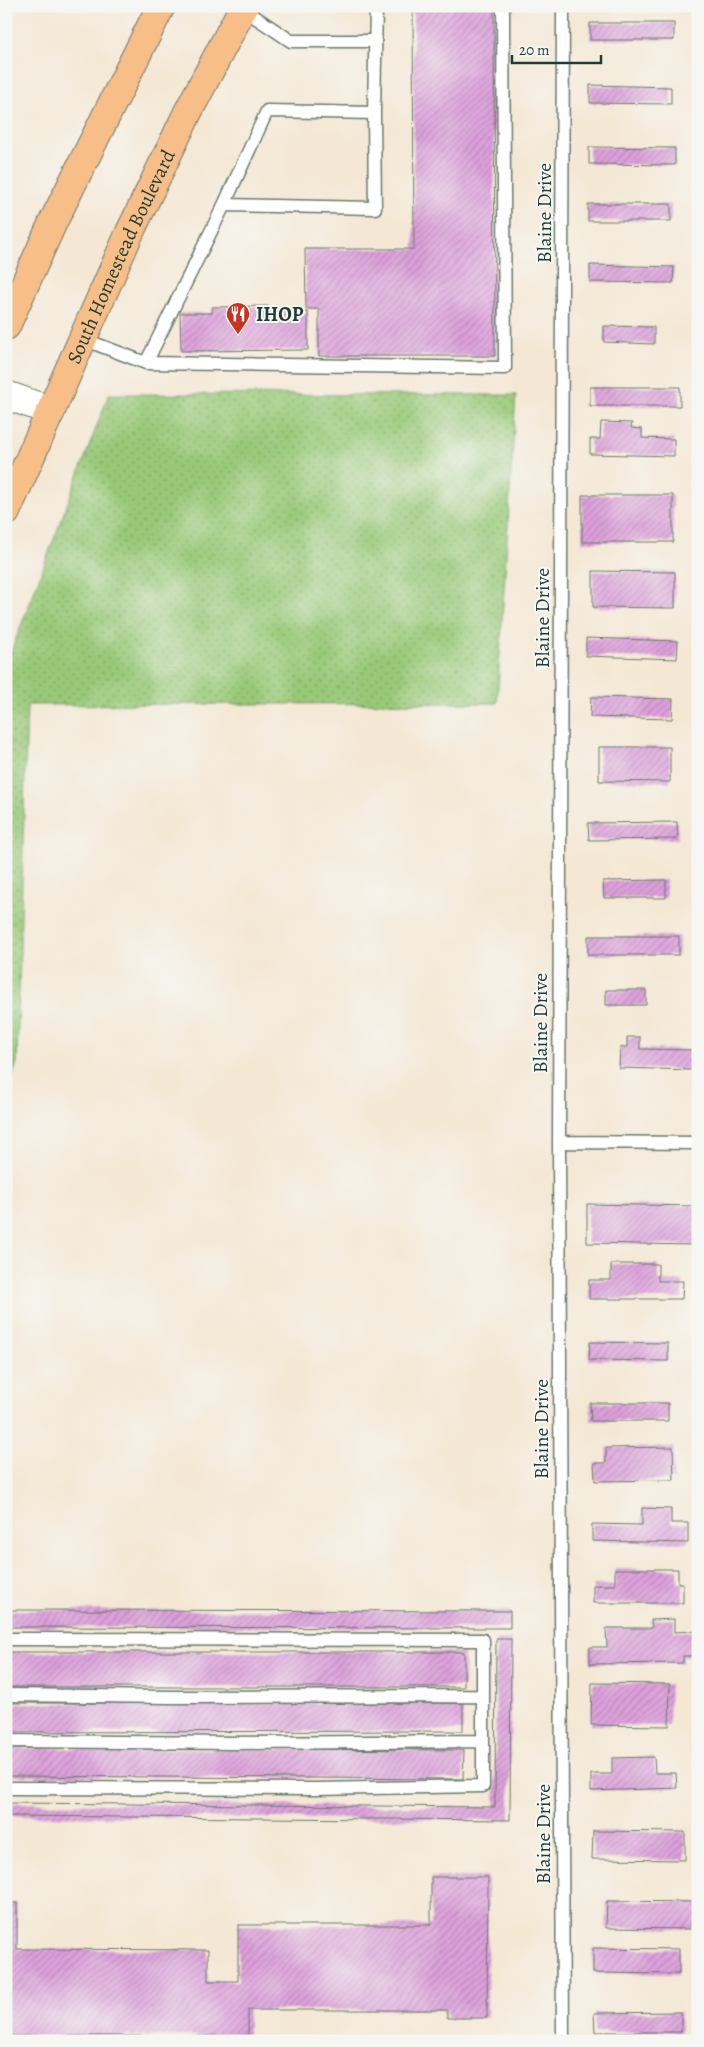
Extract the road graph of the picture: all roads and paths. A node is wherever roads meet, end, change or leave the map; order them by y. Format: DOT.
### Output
graph roads {
  1 [pos="161,6"];
  2 [pos="376,6"];
  3 [pos="503,6"];
  4 [pos="563,6"];
  5 [pos="243,8"];
  6 [pos="375,41"];
  7 [pos="374,113"];
  8 [pos="224,205"];
  9 [pos="6,326"];
  10 [pos="83,339"];
  11 [pos="146,363"];
  12 [pos="6,395"];
  13 [pos="51,411"];
  14 [pos="6,512"];
  15 [pos="558,1142"];
  16 [pos="698,1143"];
  17 [pos="6,1639"];
  18 [pos="6,1695"];
  19 [pos="482,1696"];
  20 [pos="6,1741"];
  21 [pos="482,1742"];
  22 [pos="6,1788"];
  23 [pos="563,2041"];
  1 -- 9 [label="highway"];
  2 -- 6 [label="lane"];
  3 -- 11 [label="lane"];
  4 -- 15 [label="lane, Blaine Drive"];
  5 -- 6 [label="lane"];
  5 -- 10 [label="highway, South Homestead Boulevard"];
  6 -- 7 [label="lane"];
  7 -- 8 [label="lane"];
  7 -- 8 [label="lane"];
  8 -- 11 [label="lane"];
  10 -- 11 [label="lane"];
  10 -- 13 [label="highway, South Homestead Boulevard"];
  12 -- 13 [label="street"];
  13 -- 14 [label="highway, South Homestead Boulevard"];
  15 -- 16 [label="lane"];
  15 -- 23 [label="lane, Blaine Drive"];
  17 -- 19 [label="lane"];
  18 -- 19 [label="lane"];
  19 -- 21 [label="lane"];
  20 -- 21 [label="lane"];
  21 -- 22 [label="lane"];
}
